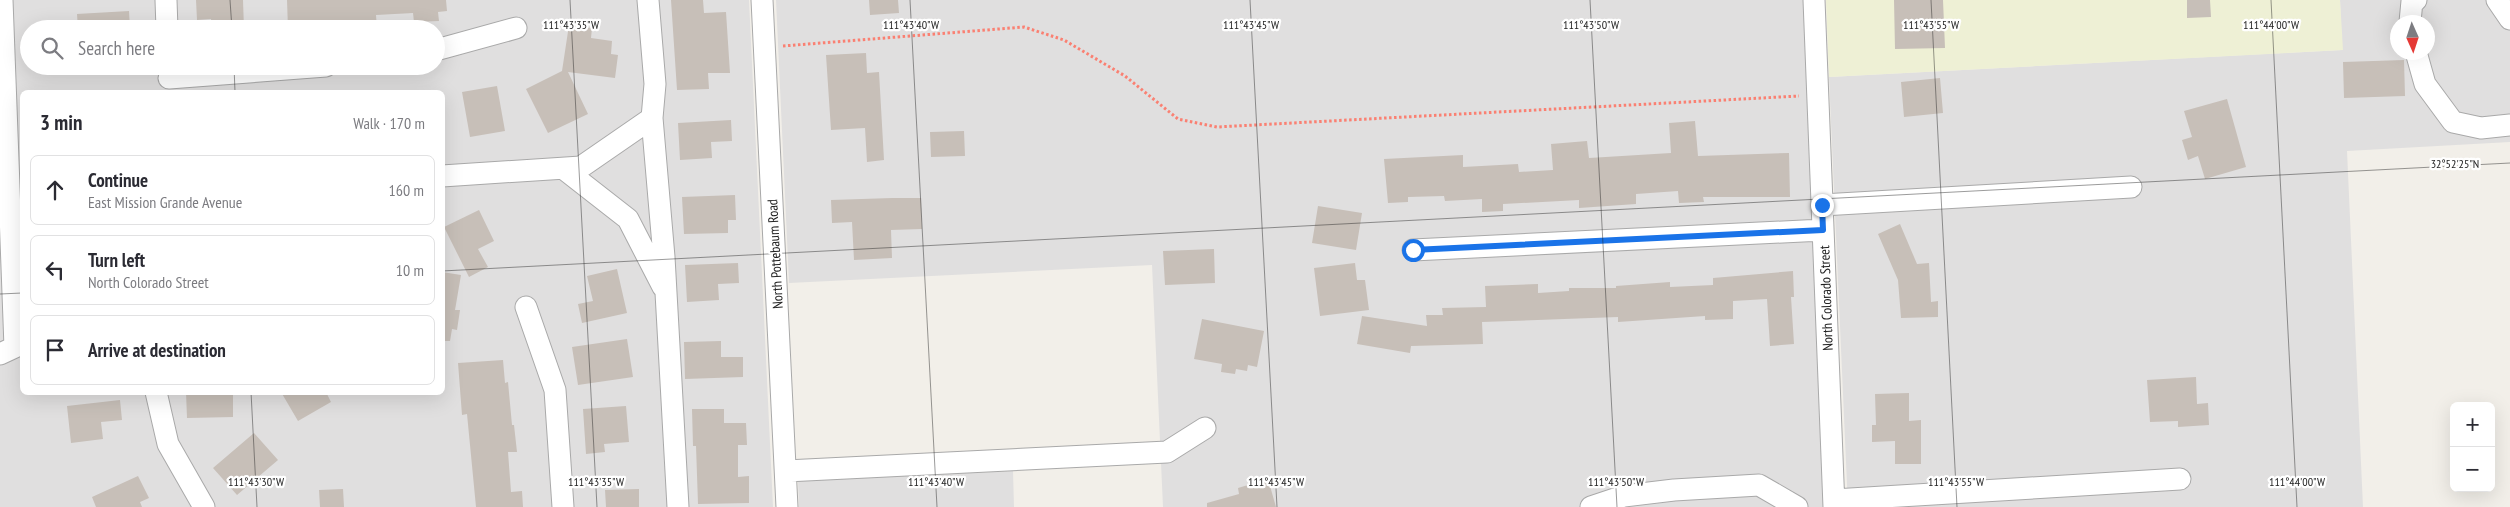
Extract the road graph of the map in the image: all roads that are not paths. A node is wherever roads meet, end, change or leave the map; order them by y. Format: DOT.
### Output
graph roads {
  1 [pos="2,0"];
  2 [pos="166,0"];
  3 [pos="648,0"];
  4 [pos="762,0"];
  5 [pos="1814,0"];
  6 [pos="2416,0"];
  7 [pos="2497,0"];
  8 [pos="2411,15"];
  9 [pos="2510,18"];
  10 [pos="167,20"];
  11 [pos="516,28"];
  12 [pos="2,40"];
  13 [pos="445,48"];
  14 [pos="2418,60"];
  15 [pos="218,75"];
  16 [pos="170,79"];
  17 [pos="652,118"];
  18 [pos="2510,125"];
  19 [pos="564,169"];
  20 [pos="445,176"];
  21 [pos="2131,187"];
  22 [pos="1822,205"];
  23 [pos="1823,230"];
  24 [pos="1413,250"];
  25 [pos="666,294"];
  26 [pos="526,307"];
  27 [pos="0,354"];
  28 [pos="157,395"];
  29 [pos="1205,428"];
  30 [pos="786,471"];
  31 [pos="2180,479"];
  32 [pos="1834,503"];
  33 [pos="204,507"];
  34 [pos="563,507"];
  35 [pos="678,507"];
  36 [pos="787,507"];
  37 [pos="1591,507"];
  38 [pos="1797,507"];
  1 -- 12 [label="street"];
  2 -- 10 [label="street"];
  3 -- 17 [label="street"];
  4 -- 30 [label="street, North Pottebaum Road"];
  5 -- 22 [label="street, North Colorado Street"];
  6 -- 8 [label="street"];
  7 -- 9 [label="street"];
  11 -- 13 [label="street"];
  12 -- 27 [label="street"];
  14 -- 18 [label="street"];
  15 -- 16 [label="street"];
  17 -- 19 [label="street"];
  17 -- 25 [label="street"];
  19 -- 20 [label="street"];
  19 -- 25 [label="street"];
  21 -- 22 [label="street"];
  22 -- 23 [label="street, North Colorado Street"];
  23 -- 24 [label="street"];
  23 -- 32 [label="street, North Colorado Street"];
  25 -- 35 [label="street"];
  26 -- 34 [label="street"];
  28 -- 33 [label="street"];
  29 -- 30 [label="street"];
  30 -- 36 [label="street, North Pottebaum Road"];
  31 -- 32 [label="street"];
  37 -- 38 [label="street"];
}
